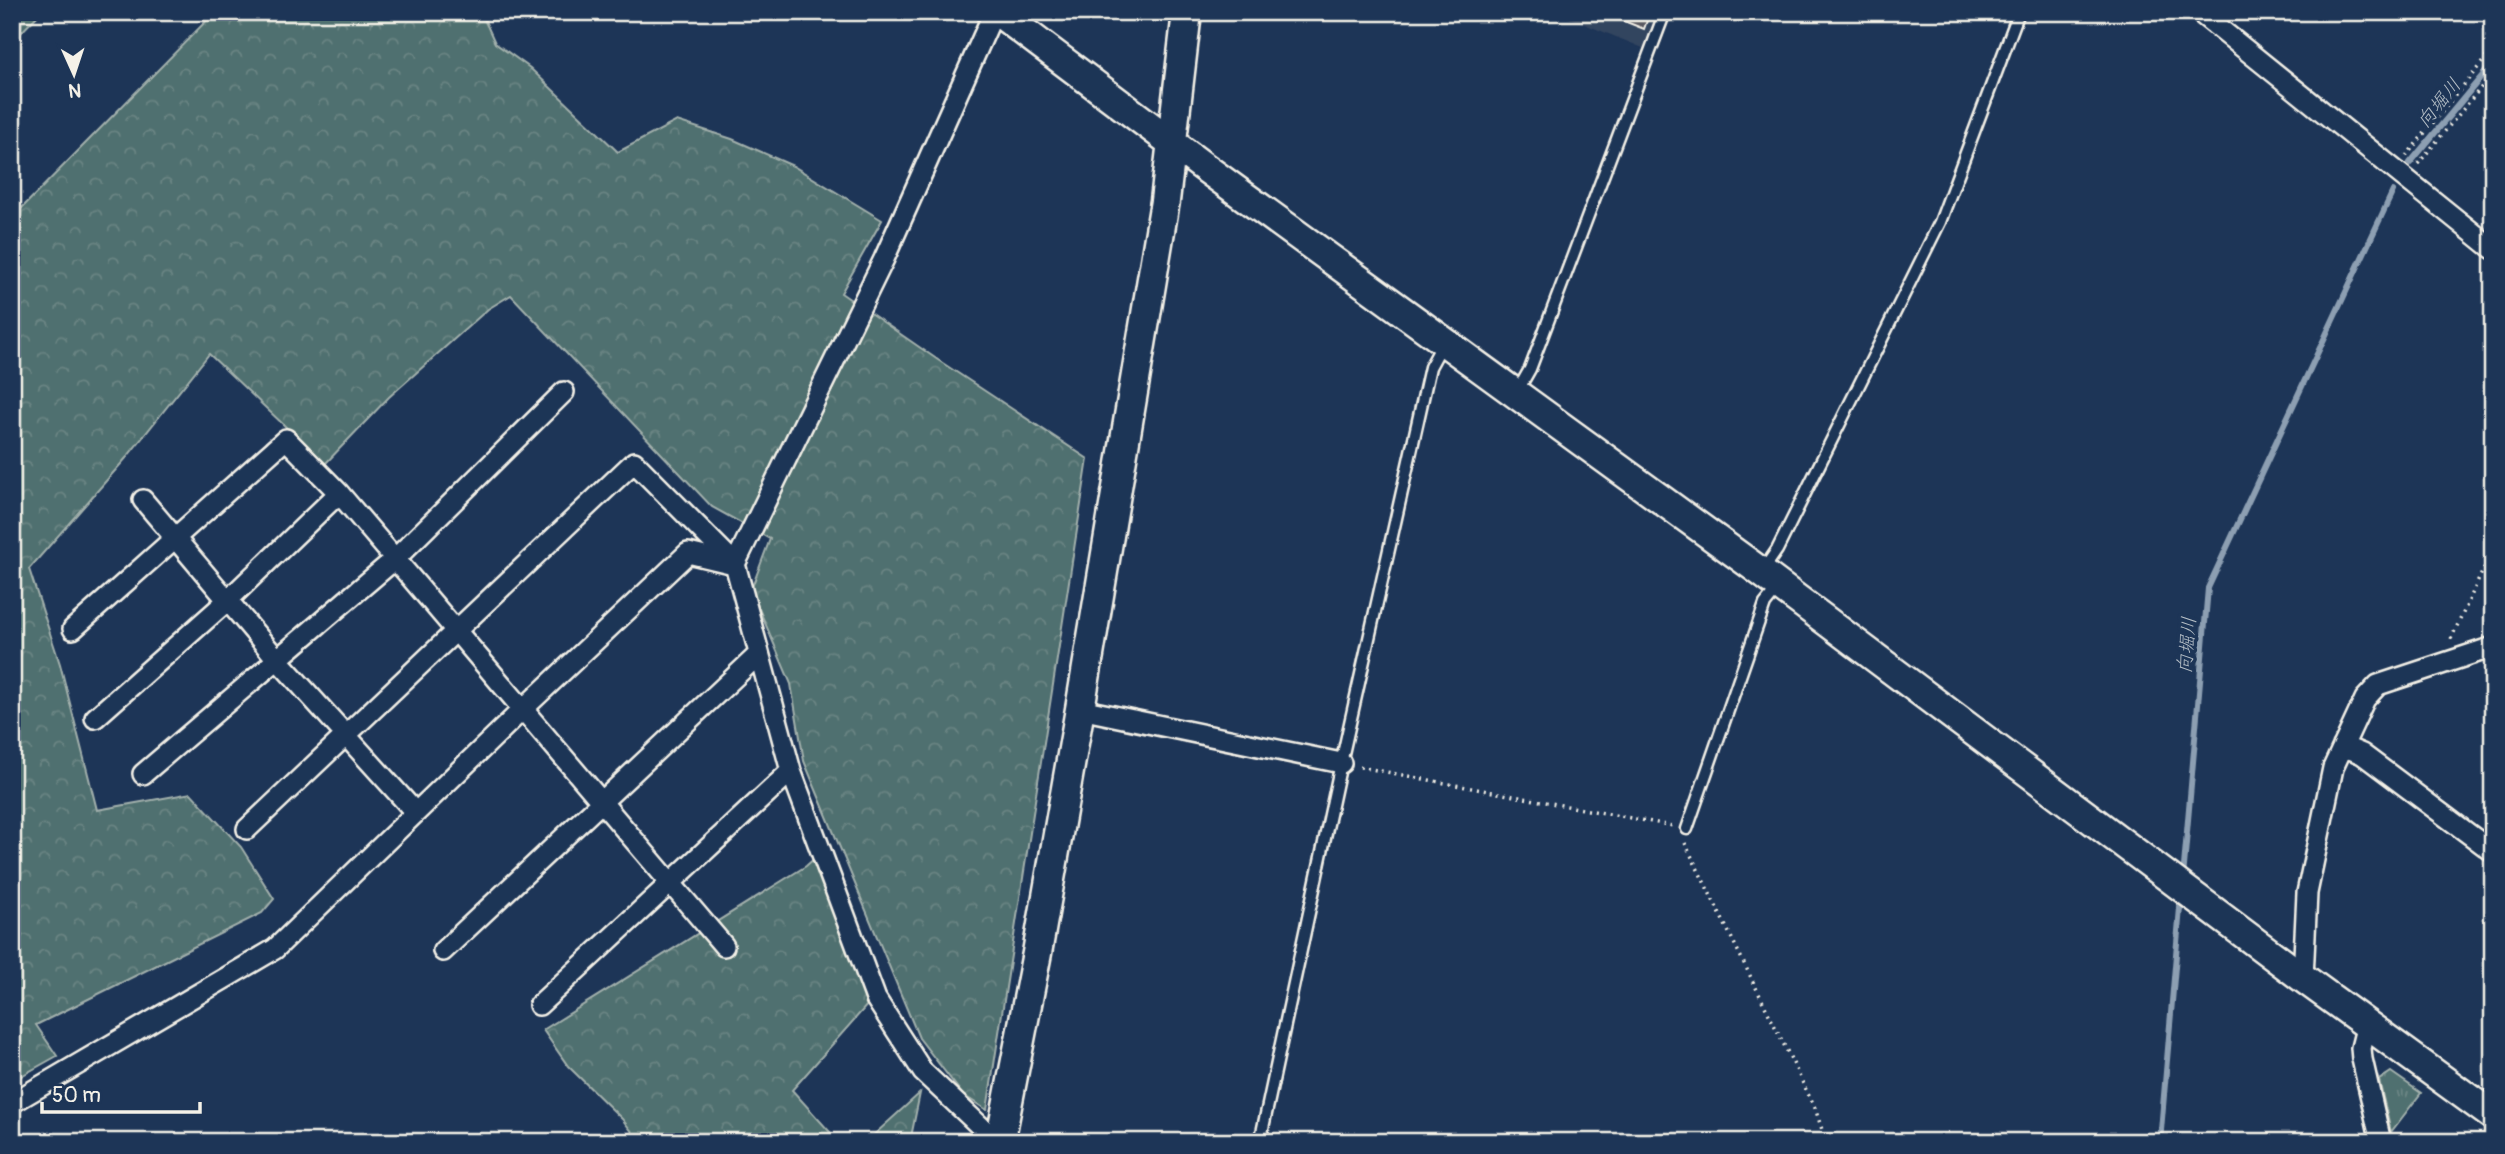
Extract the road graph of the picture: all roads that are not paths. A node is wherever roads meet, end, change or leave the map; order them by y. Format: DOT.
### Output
graph roads {
  1 [pos="996,12"];
  2 [pos="1187,12"];
  3 [pos="1665,12"];
  4 [pos="2019,12"];
  5 [pos="2199,12"];
  6 [pos="1172,142"];
  7 [pos="2493,249"];
  8 [pos="1444,341"];
  9 [pos="564,392"];
  10 [pos="1516,394"];
  11 [pos="339,493"];
  12 [pos="143,500"];
  13 [pos="176,538"];
  14 [pos="395,559"];
  15 [pos="735,564"];
  16 [pos="1770,579"];
  17 [pos="228,600"];
  18 [pos="73,629"];
  19 [pos="456,631"];
  20 [pos="2493,647"];
  21 [pos="759,654"];
  22 [pos="277,659"];
  23 [pos="523,709"];
  24 [pos="1080,709"];
  25 [pos="94,718"];
  26 [pos="345,735"];
  27 [pos="2343,746"];
  28 [pos="1341,764"];
  29 [pos="791,771"];
  30 [pos="143,774"];
  31 [pos="602,802"];
  32 [pos="415,812"];
  33 [pos="247,828"];
  34 [pos="1687,829"];
  35 [pos="2493,852"];
  36 [pos="670,882"];
  37 [pos="724,946"];
  38 [pos="443,951"];
  39 [pos="2303,978"];
  40 [pos="539,1005"];
  41 [pos="2367,1024"];
  42 [pos="12,1103"];
  43 [pos="2493,1116"];
  44 [pos="998,1142"];
  45 [pos="1260,1142"];
  46 [pos="2381,1142"];
  1 -- 6 [label="street"];
  1 -- 15 [label="street"];
  2 -- 6 [label="street"];
  3 -- 10 [label="lane"];
  4 -- 16 [label="lane"];
  5 -- 7 [label="street"];
  6 -- 8 [label="street"];
  6 -- 24 [label="street"];
  8 -- 10 [label="street"];
  8 -- 28 [label="lane"];
  9 -- 14 [label="street"];
  10 -- 16 [label="street"];
  11 -- 13 [label="street"];
  11 -- 14 [label="street"];
  11 -- 17 [label="street"];
  12 -- 13 [label="street"];
  13 -- 17 [label="street"];
  13 -- 18 [label="street"];
  14 -- 19 [label="street"];
  14 -- 22 [label="street"];
  15 -- 19 [label="street"];
  15 -- 21 [label="street"];
  15 -- 23 [label="street"];
  16 -- 34 [label="lane"];
  16 -- 39 [label="street"];
  17 -- 22 [label="street"];
  17 -- 25 [label="street"];
  19 -- 23 [label="street"];
  19 -- 26 [label="street"];
  20 -- 27 [label="street"];
  21 -- 29 [label="street"];
  21 -- 31 [label="street"];
  22 -- 26 [label="street"];
  22 -- 30 [label="street"];
  23 -- 31 [label="street"];
  23 -- 32 [label="street"];
  24 -- 28 [label="street"];
  24 -- 44 [label="street"];
  26 -- 32 [label="street"];
  26 -- 33 [label="street"];
  27 -- 35 [label="street"];
  27 -- 39 [label="street"];
  28 -- 45 [label="lane"];
  29 -- 36 [label="street"];
  29 -- 44 [label="street"];
  31 -- 36 [label="street"];
  31 -- 38 [label="street"];
  32 -- 42 [label="street"];
  36 -- 37 [label="street"];
  36 -- 40 [label="street"];
  39 -- 41 [label="street"];
  41 -- 43 [label="street"];
  41 -- 46 [label="street"];
}
